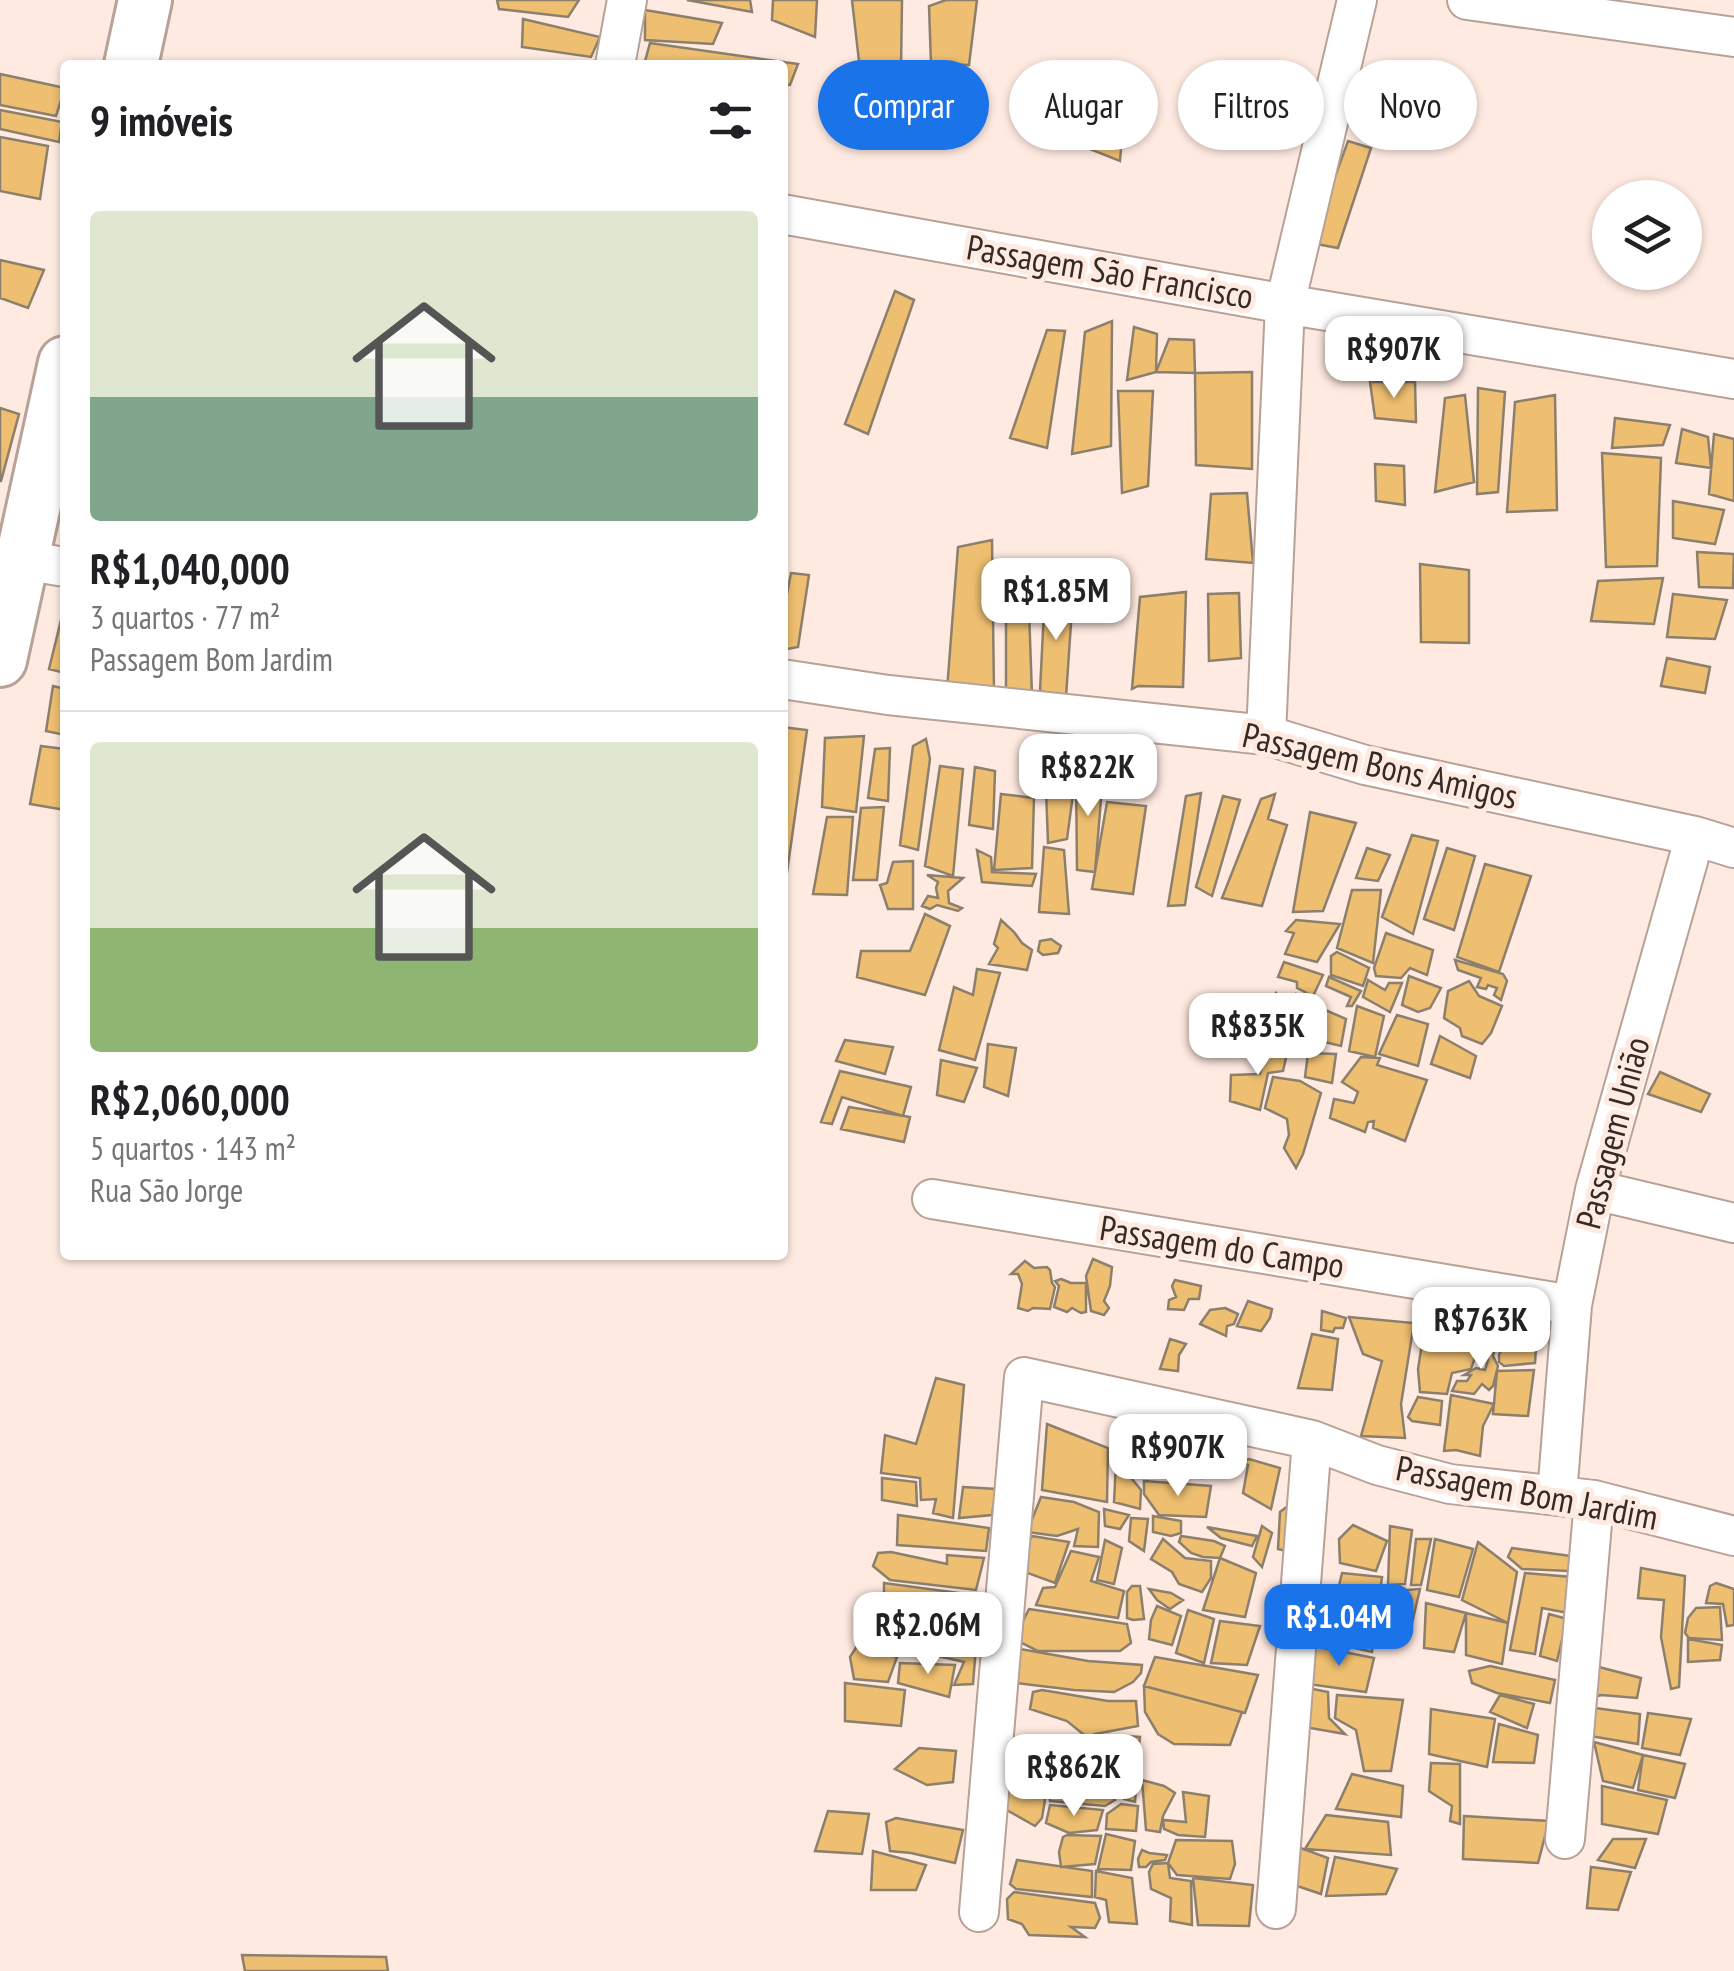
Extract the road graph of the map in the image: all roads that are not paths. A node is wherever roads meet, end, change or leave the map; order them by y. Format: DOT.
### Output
graph roads {
  1 [pos="145,0"];
  2 [pos="627,0"];
  3 [pos="1357,0"];
  4 [pos="1467,0"];
  5 [pos="1734,37"];
  6 [pos="132,60"];
  7 [pos="616,60"];
  8 [pos="788,215"];
  9 [pos="1284,304"];
  10 [pos="1734,379"];
  11 [pos="60,386"];
  12 [pos="29,537"];
  13 [pos="0,660"];
  14 [pos="788,680"];
  15 [pos="1266,735"];
  16 [pos="1695,836"];
  17 [pos="1734,848"];
  18 [pos="1595,1190"];
  19 [pos="932,1199"];
  20 [pos="1734,1223"];
  21 [pos="1572,1305"];
  22 [pos="1312,1440"];
  23 [pos="1576,1498"];
  24 [pos="1734,1536"];
  25 [pos="1566,1839"];
  26 [pos="1276,1909"];
  27 [pos="978,1912"];
  1 -- 6 [label="main road"];
  2 -- 7 [label="street"];
  3 -- 9 [label="street"];
  4 -- 5 [label="street"];
  8 -- 9 [label="street, Passagem São Francisco"];
  9 -- 10 [label="street, Passagem São Francisco"];
  9 -- 15 [label="street"];
  11 -- 12 [label="main road"];
  12 -- 13 [label="main road"];
  14 -- 15 [label="street, Passagem Bons Amigos"];
  15 -- 16 [label="street, Passagem Bons Amigos"];
  16 -- 17 [label="street, Passagem Bons Amigos"];
  16 -- 18 [label="street, Passagem União"];
  18 -- 20 [label="street"];
  18 -- 21 [label="street, Passagem União"];
  19 -- 21 [label="street, Passagem do Campo"];
  21 -- 23 [label="street, Passagem União"];
  22 -- 23 [label="street, Passagem Bom Jardim"];
  22 -- 26 [label="street"];
  22 -- 27 [label="street, Passagem Bom Jardim"];
  23 -- 24 [label="street, Passagem Bom Jardim"];
  23 -- 25 [label="street, Passagem União"];
}
